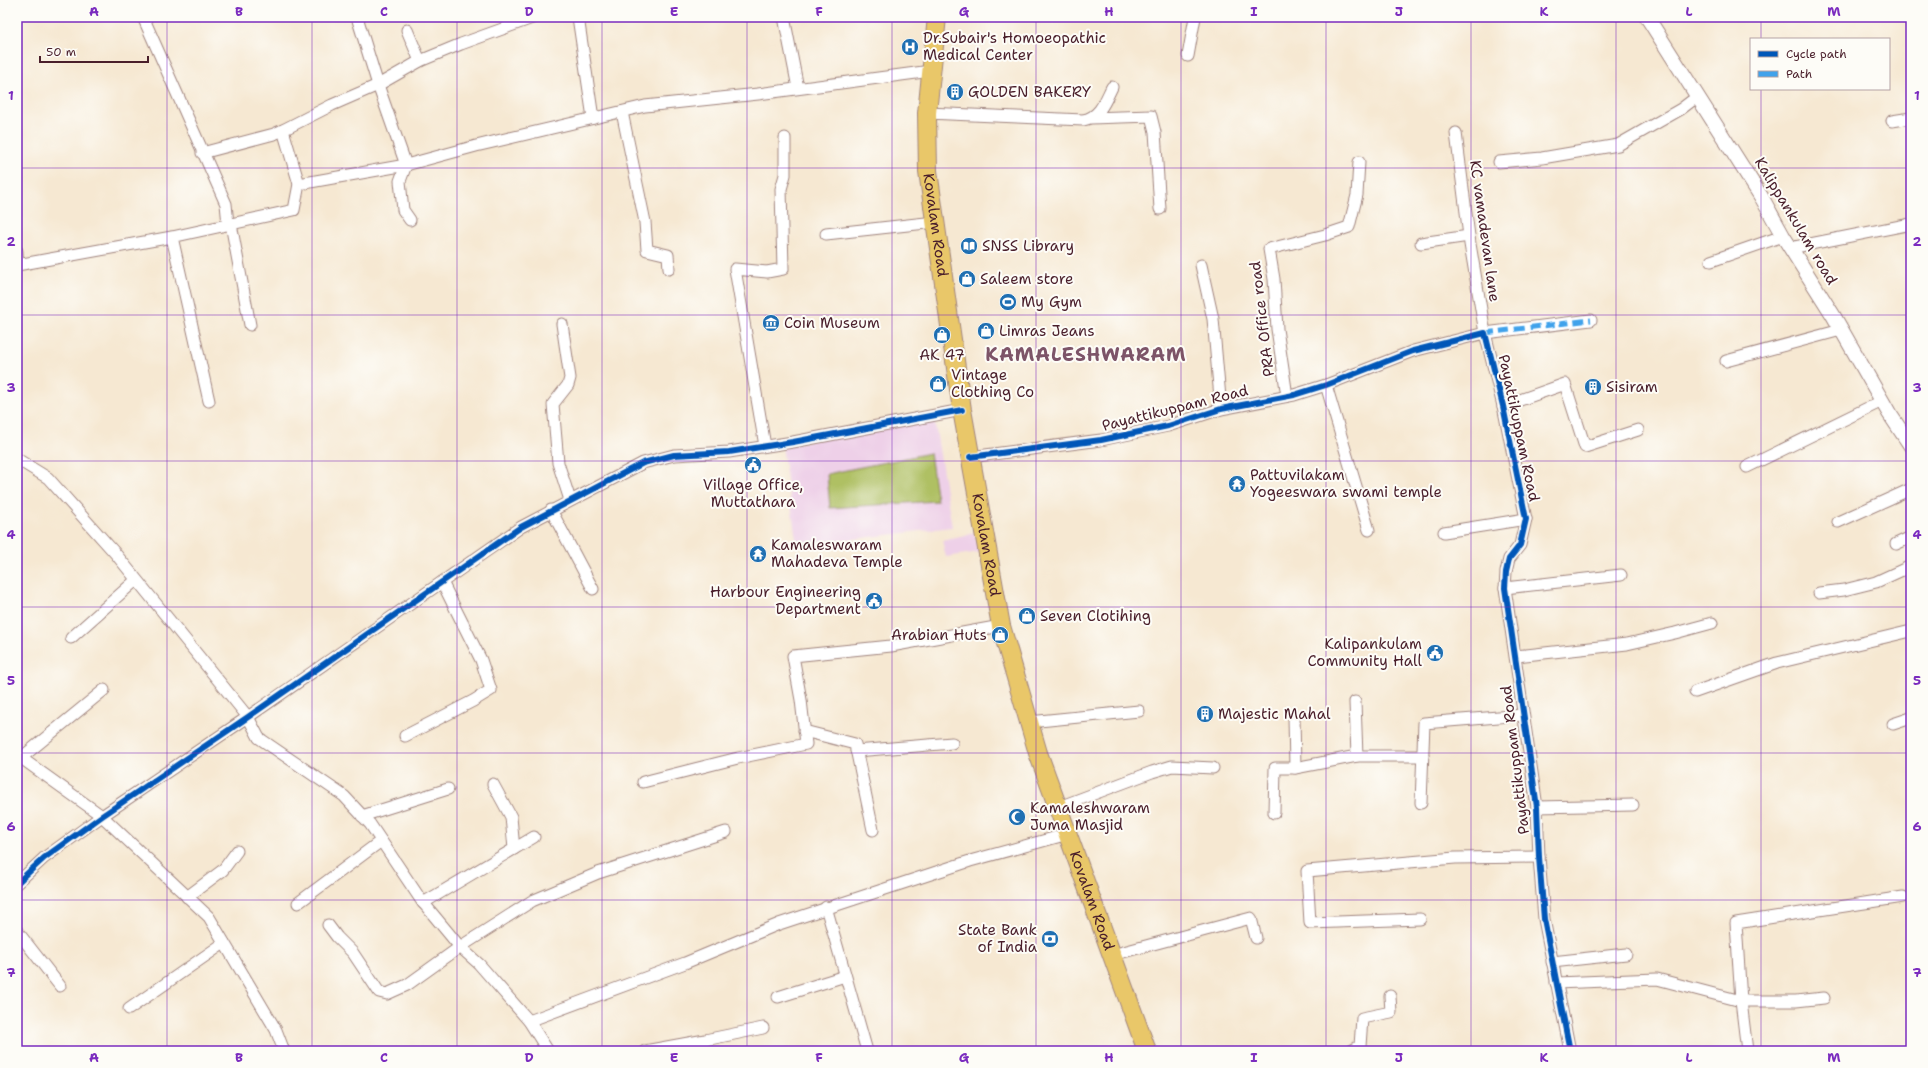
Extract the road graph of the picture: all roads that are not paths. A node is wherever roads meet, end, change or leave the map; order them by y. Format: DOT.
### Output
graph roads {
  1 [pos="143,17"];
  2 [pos="357,17"];
  3 [pos="535,17"];
  4 [pos="578,17"];
  5 [pos="784,17"];
  6 [pos="937,17"];
  7 [pos="1195,17"];
  8 [pos="1647,17"];
  9 [pos="407,30"];
  10 [pos="1188,56"];
  11 [pos="420,61"];
  12 [pos="931,71"];
  13 [pos="378,85"];
  14 [pos="1112,86"];
  15 [pos="798,88"];
  16 [pos="1698,96"];
  17 [pos="622,112"];
  18 [pos="927,113"];
  19 [pos="593,118"];
  20 [pos="1091,118"];
  21 [pos="1911,118"];
  22 [pos="1892,120"];
  23 [pos="283,130"];
  24 [pos="1456,133"];
  25 [pos="785,138"];
  26 [pos="202,153"];
  27 [pos="1359,162"];
  28 [pos="1499,162"];
  29 [pos="406,164"];
  30 [pos="299,184"];
  31 [pos="1160,209"];
  32 [pos="410,220"];
  33 [pos="935,222"];
  34 [pos="229,224"];
  35 [pos="1911,224"];
  36 [pos="826,234"];
  37 [pos="1469,236"];
  38 [pos="1783,236"];
  39 [pos="172,237"];
  40 [pos="1421,243"];
  41 [pos="1790,248"];
  42 [pos="17,251"];
  43 [pos="1711,261"];
  44 [pos="18,265"];
  45 [pos="1201,265"];
  46 [pos="669,269"];
  47 [pos="1591,320"];
  48 [pos="562,324"];
  49 [pos="250,325"];
  50 [pos="1841,330"];
  51 [pos="1485,333"];
  52 [pos="1726,361"];
  53 [pos="1326,385"];
  54 [pos="1287,396"];
  55 [pos="209,401"];
  56 [pos="1882,401"];
  57 [pos="1503,406"];
  58 [pos="1221,409"];
  59 [pos="962,410"];
  60 [pos="1638,430"];
  61 [pos="765,446"];
  62 [pos="1911,446"];
  63 [pos="970,457"];
  64 [pos="17,459"];
  65 [pos="1747,467"];
  66 [pos="1911,489"];
  67 [pos="570,500"];
  68 [pos="551,510"];
  69 [pos="1526,519"];
  70 [pos="1838,522"];
  71 [pos="1369,530"];
  72 [pos="1444,532"];
  73 [pos="1911,537"];
  74 [pos="1896,544"];
  75 [pos="1911,566"];
  76 [pos="1621,575"];
  77 [pos="136,580"];
  78 [pos="442,582"];
  79 [pos="1505,588"];
  80 [pos="593,589"];
  81 [pos="1819,593"];
  82 [pos="1712,623"];
  83 [pos="1001,626"];
  84 [pos="1911,631"];
  85 [pos="71,638"];
  86 [pos="1516,656"];
  87 [pos="104,690"];
  88 [pos="1695,692"];
  89 [pos="1355,702"];
  90 [pos="1139,711"];
  91 [pos="1523,715"];
  92 [pos="1294,716"];
  93 [pos="248,717"];
  94 [pos="1911,718"];
  95 [pos="1029,722"];
  96 [pos="1893,724"];
  97 [pos="804,731"];
  98 [pos="405,736"];
  99 [pos="952,743"];
  100 [pos="856,751"];
  101 [pos="19,756"];
  102 [pos="1357,756"];
  103 [pos="1422,756"];
  104 [pos="1213,768"];
  105 [pos="1295,768"];
  106 [pos="643,782"];
  107 [pos="493,784"];
  108 [pos="448,789"];
  109 [pos="1421,802"];
  110 [pos="1633,805"];
  111 [pos="1058,808"];
  112 [pos="1537,808"];
  113 [pos="1274,813"];
  114 [pos="102,816"];
  115 [pos="362,816"];
  116 [pos="873,830"];
  117 [pos="726,832"];
  118 [pos="1068,834"];
  119 [pos="534,837"];
  120 [pos="381,841"];
  121 [pos="514,849"];
  122 [pos="237,851"];
  123 [pos="1539,857"];
  124 [pos="17,883"];
  125 [pos="187,897"];
  126 [pos="1904,897"];
  127 [pos="298,903"];
  128 [pos="423,903"];
  129 [pos="826,907"];
  130 [pos="1420,919"];
  131 [pos="328,925"];
  132 [pos="17,931"];
  133 [pos="1256,938"];
  134 [pos="224,943"];
  135 [pos="460,947"];
  136 [pos="1626,954"];
  137 [pos="1112,955"];
  138 [pos="1552,962"];
  139 [pos="845,976"];
  140 [pos="1556,983"];
  141 [pos="60,986"];
  142 [pos="1390,996"];
  143 [pos="778,997"];
  144 [pos="1824,998"];
  145 [pos="1741,1001"];
  146 [pos="129,1009"];
  147 [pos="529,1021"];
  148 [pos="763,1028"];
  149 [pos="282,1051"];
  150 [pos="548,1051"];
  151 [pos="645,1051"];
  152 [pos="867,1051"];
  153 [pos="1148,1051"];
  154 [pos="1351,1051"];
  155 [pos="1570,1051"];
  156 [pos="1747,1051"];
  1 -- 26 [label="street"];
  2 -- 13 [label="street"];
  3 -- 11 [label="street"];
  4 -- 19 [label="street"];
  5 -- 15 [label="street"];
  6 -- 12 [label="main road, Kovalam Road"];
  7 -- 10 [label="street"];
  8 -- 16 [label="street, Kalippankulam road"];
  9 -- 11 [label="street"];
  11 -- 13 [label="street"];
  12 -- 15 [label="street"];
  12 -- 18 [label="main road, Kovalam Road"];
  13 -- 23 [label="street"];
  13 -- 29 [label="street"];
  14 -- 20 [label="street"];
  15 -- 17 [label="street"];
  16 -- 28 [label="street"];
  16 -- 38 [label="street, Kalippankulam road"];
  17 -- 19 [label="street"];
  17 -- 46 [label="street"];
  18 -- 20 [label="street"];
  18 -- 33 [label="main road, Kovalam Road"];
  19 -- 29 [label="street"];
  20 -- 31 [label="street"];
  21 -- 22 [label="street"];
  23 -- 26 [label="street"];
  23 -- 30 [label="street"];
  24 -- 37 [label="street, KC vamadevan lane"];
  25 -- 61 [label="street"];
  26 -- 34 [label="street"];
  27 -- 54 [label="street, PRA Office road"];
  29 -- 30 [label="street"];
  29 -- 32 [label="street"];
  30 -- 34 [label="street"];
  33 -- 36 [label="street"];
  33 -- 59 [label="main road, Kovalam Road"];
  34 -- 39 [label="street"];
  34 -- 49 [label="street"];
  35 -- 41 [label="street"];
  37 -- 40 [label="street"];
  37 -- 51 [label="street, KC vamadevan lane"];
  38 -- 41 [label="street, Kalippankulam road"];
  38 -- 43 [label="street"];
  39 -- 44 [label="street"];
  39 -- 55 [label="street"];
  41 -- 50 [label="street, Kalippankulam road"];
  42 -- 44 [label="street"];
  45 -- 58 [label="street"];
  47 -- 51 [label="street"];
  48 -- 67 [label="street"];
  50 -- 52 [label="street"];
  50 -- 56 [label="street, Kalippankulam road"];
  51 -- 53 [label="street, Payattikuppam Road"];
  51 -- 57 [label="street, Payattikuppam Road"];
  53 -- 54 [label="street, Payattikuppam Road"];
  53 -- 71 [label="street"];
  54 -- 58 [label="street, Payattikuppam Road"];
  56 -- 62 [label="street, Kalippankulam road"];
  56 -- 65 [label="street"];
  57 -- 60 [label="street"];
  57 -- 69 [label="street, Payattikuppam Road"];
  58 -- 63 [label="street, Payattikuppam Road"];
  59 -- 61 [label="street"];
  59 -- 63 [label="main road, Kovalam Road"];
  61 -- 67 [label="street"];
  63 -- 83 [label="main road, Kovalam Road"];
  64 -- 77 [label="street"];
  66 -- 70 [label="street"];
  67 -- 68 [label="street"];
  68 -- 78 [label="street"];
  68 -- 80 [label="street"];
  69 -- 72 [label="street"];
  69 -- 79 [label="street, Payattikuppam Road"];
  73 -- 74 [label="street"];
  75 -- 81 [label="street"];
  76 -- 79 [label="street"];
  77 -- 85 [label="street"];
  77 -- 93 [label="street"];
  78 -- 93 [label="street"];
  78 -- 98 [label="street"];
  79 -- 86 [label="street, Payattikuppam Road"];
  82 -- 86 [label="street"];
  83 -- 95 [label="main road, Kovalam Road"];
  83 -- 97 [label="street"];
  84 -- 88 [label="street"];
  86 -- 91 [label="street, Payattikuppam Road"];
  87 -- 101 [label="street"];
  89 -- 102 [label="street"];
  90 -- 95 [label="street"];
  91 -- 103 [label="street"];
  91 -- 112 [label="street, Payattikuppam Road"];
  92 -- 105 [label="street"];
  93 -- 114 [label="street"];
  93 -- 115 [label="street"];
  94 -- 96 [label="street"];
  95 -- 111 [label="main road, Kovalam Road"];
  97 -- 100 [label="street"];
  97 -- 106 [label="street"];
  99 -- 100 [label="street"];
  100 -- 116 [label="street"];
  101 -- 114 [label="street"];
  102 -- 103 [label="street"];
  102 -- 105 [label="street"];
  103 -- 109 [label="street"];
  104 -- 111 [label="street"];
  105 -- 113 [label="street"];
  107 -- 121 [label="street"];
  108 -- 115 [label="street"];
  110 -- 112 [label="street"];
  111 -- 118 [label="main road, Kovalam Road"];
  112 -- 123 [label="street, Payattikuppam Road"];
  114 -- 124 [label="street"];
  114 -- 125 [label="street"];
  115 -- 120 [label="street"];
  117 -- 135 [label="street"];
  118 -- 129 [label="street"];
  118 -- 137 [label="main road, Kovalam Road"];
  119 -- 121 [label="street"];
  120 -- 127 [label="street"];
  120 -- 128 [label="street"];
  121 -- 128 [label="street"];
  122 -- 125 [label="street"];
  123 -- 130 [label="street"];
  123 -- 138 [label="street, Payattikuppam Road"];
  125 -- 134 [label="street"];
  126 -- 145 [label="street"];
  128 -- 135 [label="street"];
  129 -- 139 [label="street"];
  129 -- 147 [label="street"];
  131 -- 135 [label="street"];
  132 -- 141 [label="street"];
  133 -- 137 [label="street"];
  134 -- 146 [label="street"];
  134 -- 149 [label="street"];
  135 -- 147 [label="street"];
  136 -- 138 [label="street"];
  137 -- 153 [label="main road, Kovalam Road"];
  138 -- 140 [label="street, Payattikuppam Road"];
  139 -- 143 [label="street"];
  139 -- 152 [label="street"];
  140 -- 145 [label="street"];
  140 -- 155 [label="street, Payattikuppam Road"];
  142 -- 154 [label="street"];
  144 -- 145 [label="street"];
  145 -- 156 [label="street"];
  147 -- 150 [label="street"];
  148 -- 151 [label="street"];
}
